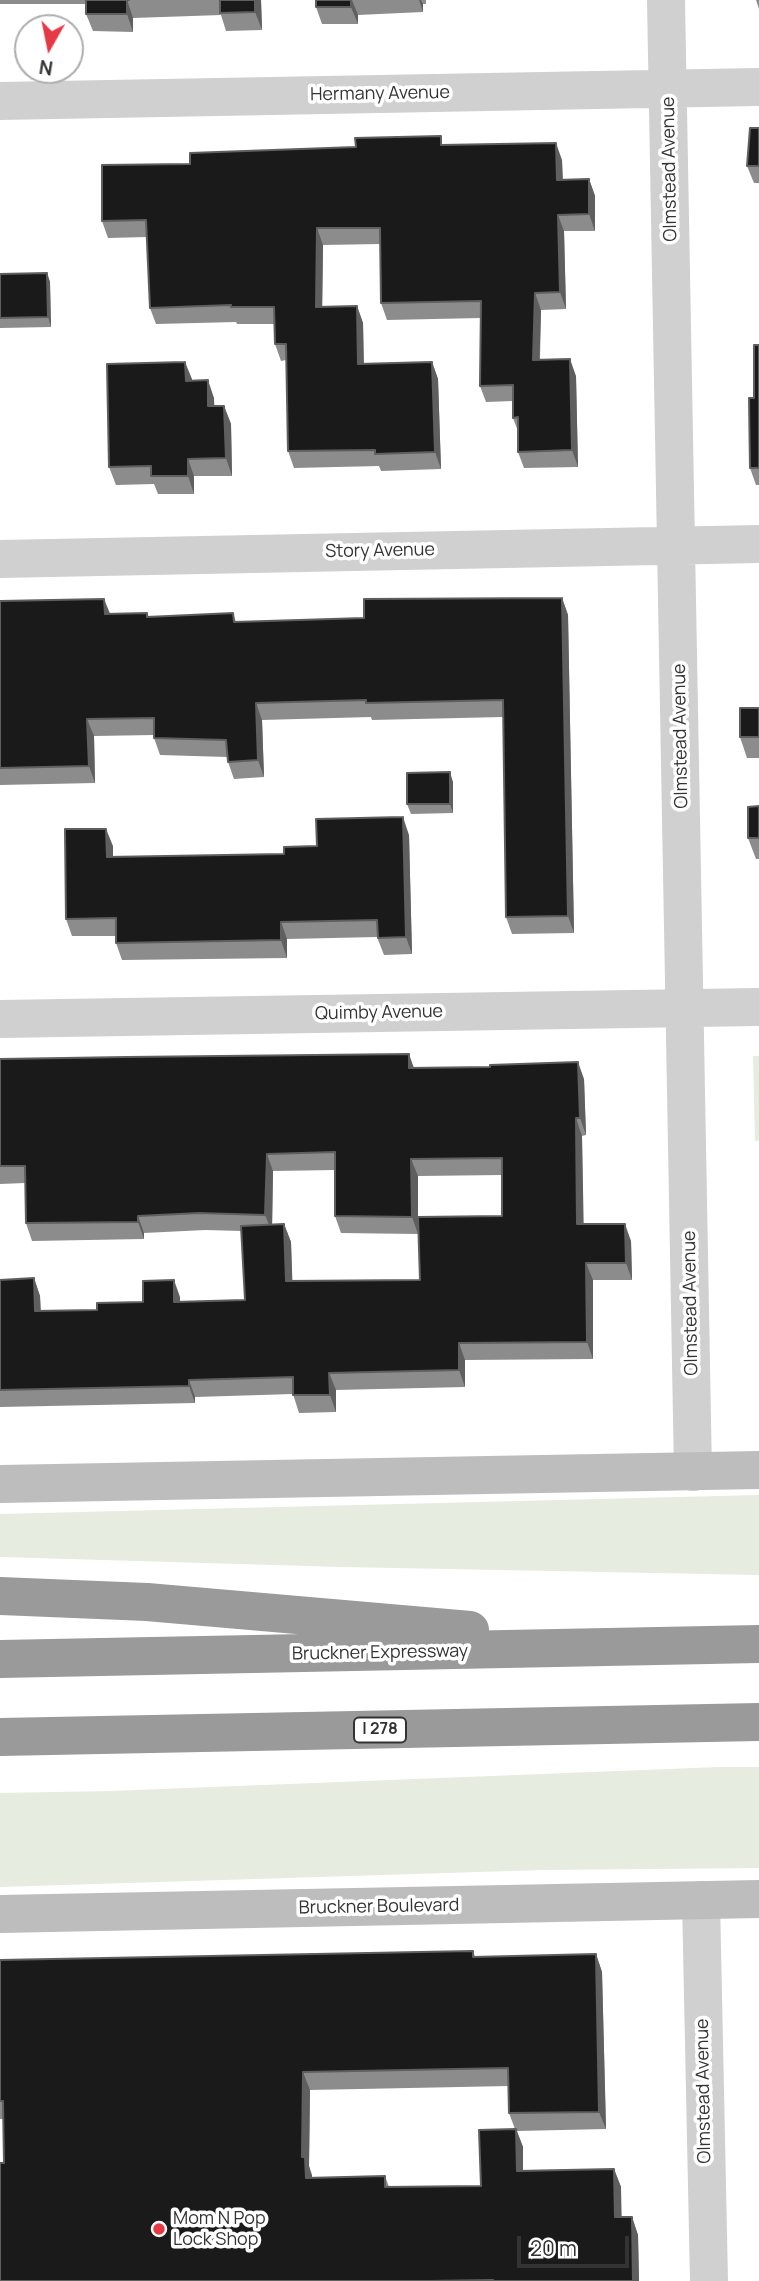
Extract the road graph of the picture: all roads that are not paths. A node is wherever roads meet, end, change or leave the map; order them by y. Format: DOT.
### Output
graph roads {
  1 [pos="666,0"];
  2 [pos="759,87"];
  3 [pos="668,89"];
  4 [pos="0,101"];
  5 [pos="759,544"];
  6 [pos="676,546"];
  7 [pos="0,559"];
  8 [pos="759,1007"];
  9 [pos="686,1008"];
  10 [pos="0,1019"];
  11 [pos="759,1470"];
  12 [pos="693,1472"];
  13 [pos="0,1484"];
  14 [pos="0,1597"];
  15 [pos="759,1644"];
  16 [pos="667,1648"];
  17 [pos="0,1660"];
  18 [pos="759,1722"];
  19 [pos="0,1737"];
  20 [pos="759,1899"];
  21 [pos="701,1900"];
  22 [pos="0,1914"];
  23 [pos="709,2281"];
  1 -- 3 [label="street, Olmstead Avenue"];
  2 -- 3 [label="street, Hermany Avenue"];
  3 -- 4 [label="street, Hermany Avenue"];
  3 -- 6 [label="street, Olmstead Avenue"];
  5 -- 6 [label="street, Story Avenue"];
  6 -- 7 [label="street, Story Avenue"];
  6 -- 9 [label="street, Olmstead Avenue"];
  8 -- 9 [label="street, Quimby Avenue"];
  9 -- 10 [label="street, Quimby Avenue"];
  9 -- 12 [label="street, Olmstead Avenue"];
  11 -- 12 [label="main road"];
  12 -- 13 [label="main road"];
  14 -- 16 [label="highway"];
  15 -- 16 [label="highway, Bruckner Expressway"];
  16 -- 17 [label="highway, Bruckner Expressway"];
  18 -- 19 [label="highway, I 278"];
  20 -- 21 [label="main road, Bruckner Boulevard"];
  21 -- 22 [label="main road, Bruckner Boulevard"];
  21 -- 23 [label="street, Olmstead Avenue"];
}
